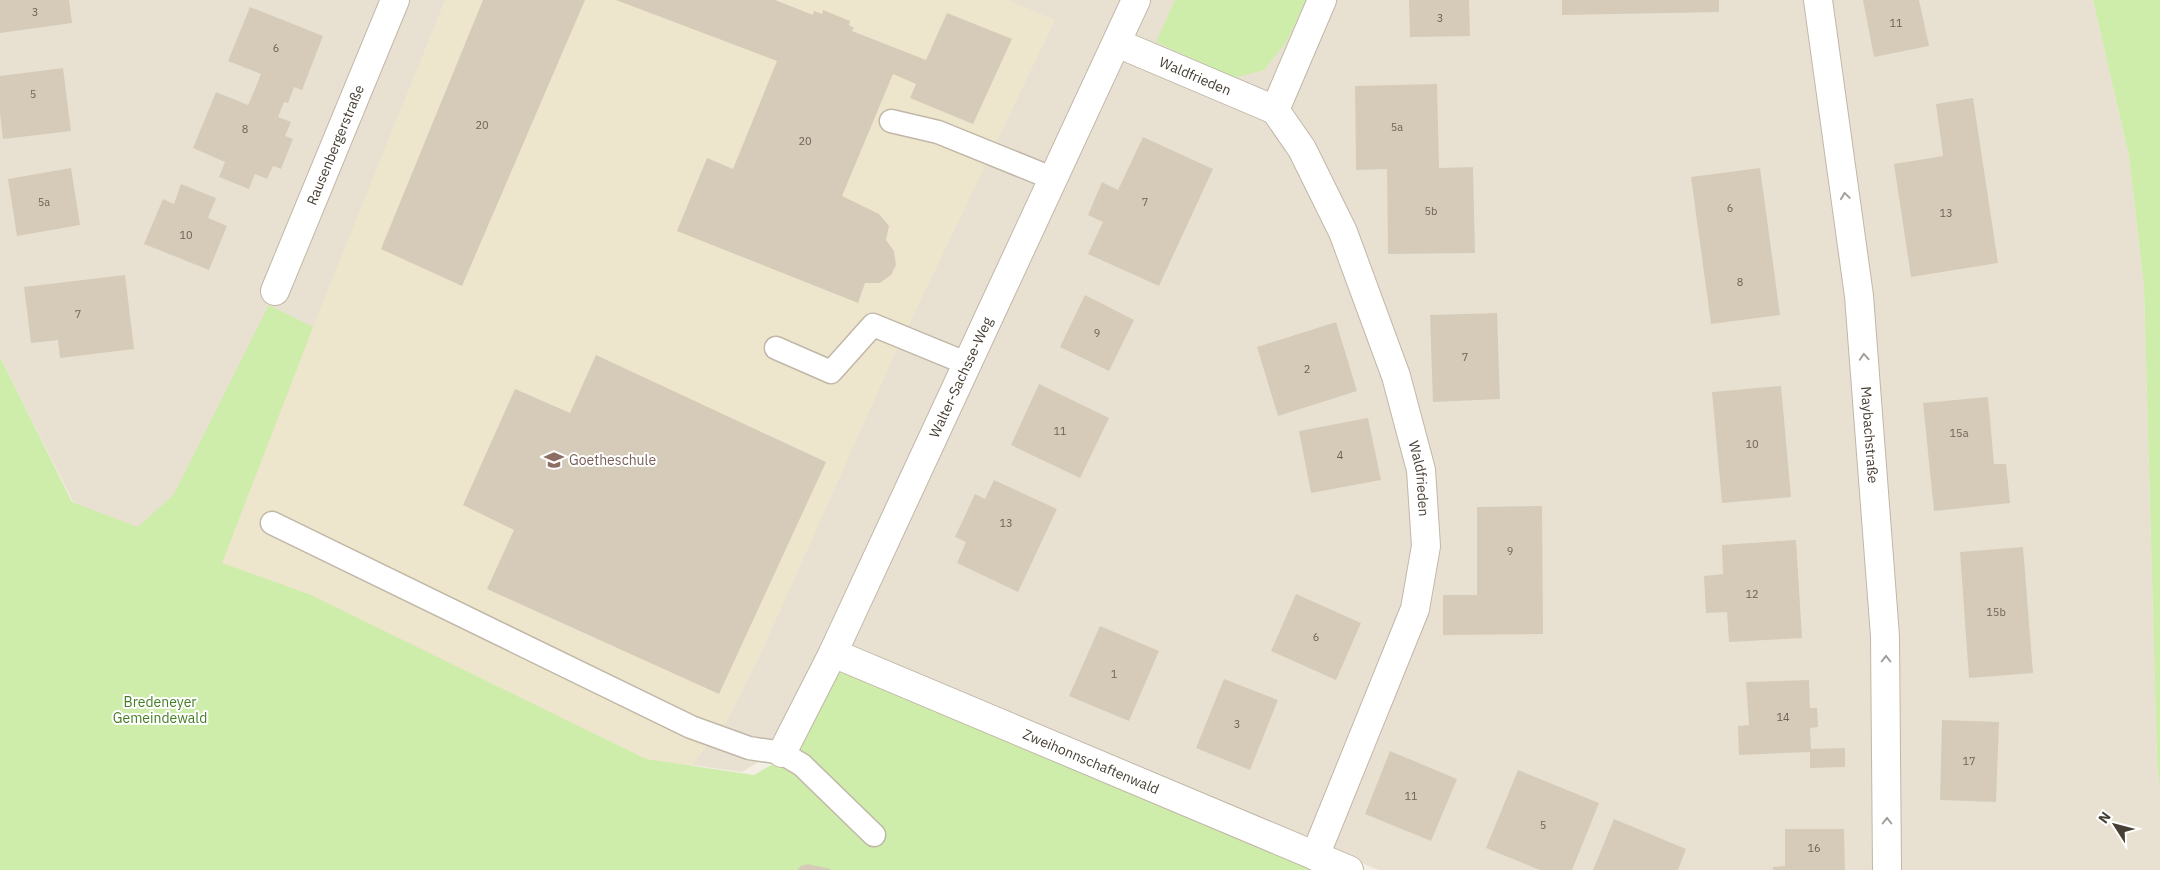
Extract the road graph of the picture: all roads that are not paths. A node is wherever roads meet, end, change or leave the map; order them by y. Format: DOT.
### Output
graph roads {
  1 [pos="395,0"];
  2 [pos="1136,0"];
  3 [pos="1322,0"];
  4 [pos="1818,0"];
  5 [pos="1117,43"];
  6 [pos="1275,110"];
  7 [pos="891,121"];
  8 [pos="1054,179"];
  9 [pos="276,291"];
  10 [pos="776,348"];
  11 [pos="968,364"];
  12 [pos="272,523"];
  13 [pos="833,654"];
  14 [pos="782,753"];
  15 [pos="874,835"];
  16 [pos="1315,856"];
  17 [pos="1349,870"];
  18 [pos="1887,870"];
  1 -- 9 [label="street, Rausenbergerstraße"];
  2 -- 5 [label="street, Walter-Sachsse-Weg"];
  3 -- 6 [label="street"];
  18 -- 4 [label="street, Maybachstraße, one-way"];
  5 -- 6 [label="street, Waldfrieden"];
  5 -- 8 [label="street, Walter-Sachsse-Weg"];
  6 -- 16 [label="street, Waldfrieden"];
  7 -- 8 [label="lane"];
  8 -- 11 [label="street, Walter-Sachsse-Weg"];
  10 -- 11 [label="lane"];
  11 -- 13 [label="street, Walter-Sachsse-Weg"];
  12 -- 14 [label="lane"];
  13 -- 14 [label="street, Walter-Sachsse-Weg"];
  13 -- 16 [label="street, Zweihonnschaftenwald"];
  14 -- 15 [label="lane"];
  16 -- 17 [label="street, Zweihonnschaftenwald"];
}
